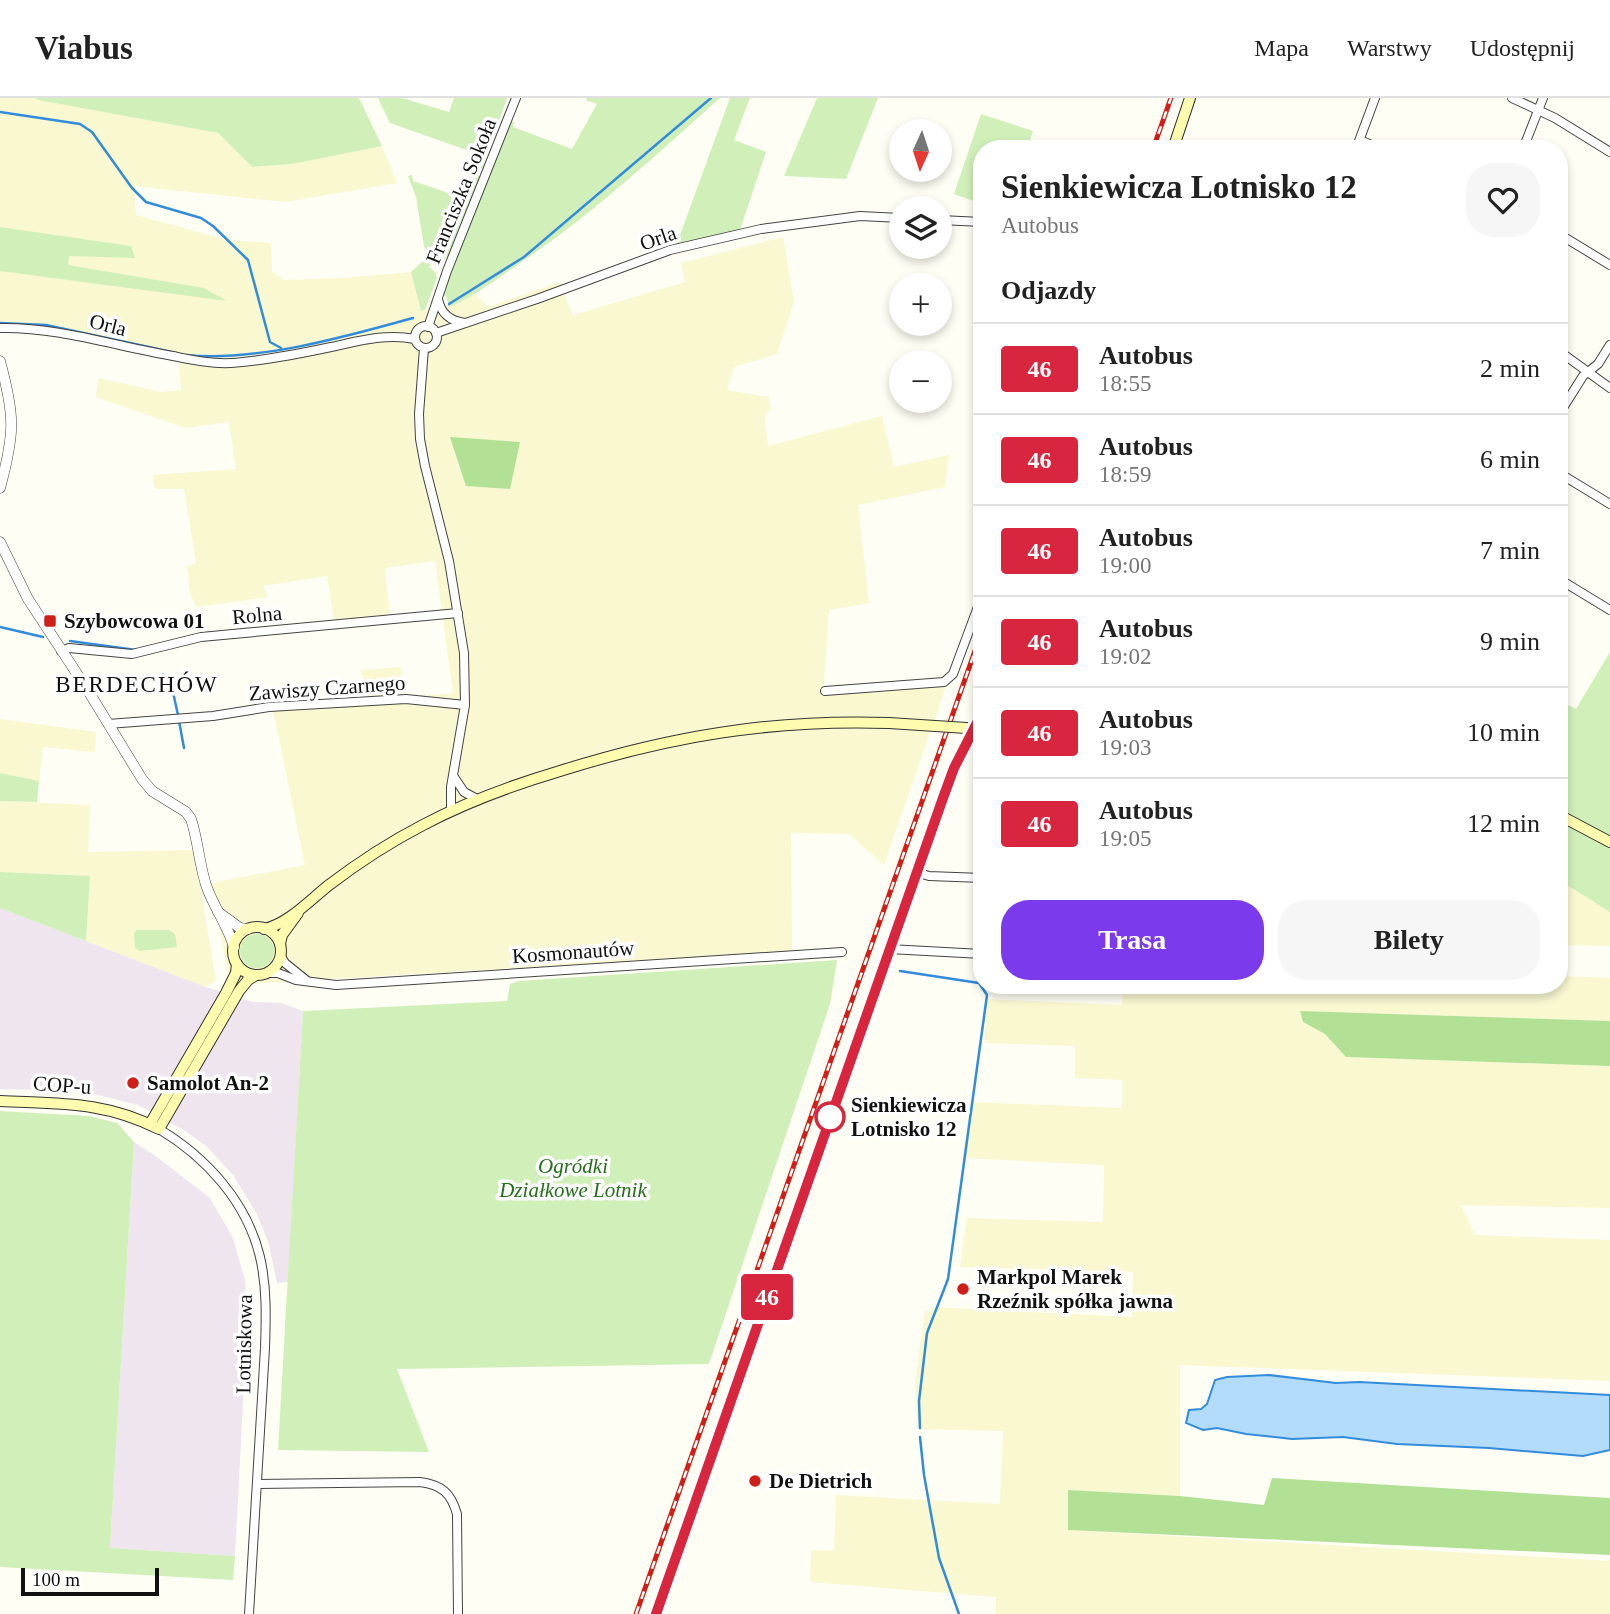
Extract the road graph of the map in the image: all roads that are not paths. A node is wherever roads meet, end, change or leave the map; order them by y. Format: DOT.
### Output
graph roads {
  1 [pos="516,98"];
  2 [pos="1190,98"];
  3 [pos="1374,98"];
  4 [pos="1512,98"];
  5 [pos="1543,98"];
  6 [pos="1539,110"];
  7 [pos="1176,140"];
  8 [pos="1359,140"];
  9 [pos="1527,140"];
  10 [pos="1610,152"];
  11 [pos="889,217"];
  12 [pos="952,221"];
  13 [pos="973,222"];
  14 [pos="1568,239"];
  15 [pos="1610,265"];
  16 [pos="438,296"];
  17 [pos="467,323"];
  18 [pos="428,327"];
  19 [pos="0,328"];
  20 [pos="436,333"];
  21 [pos="415,339"];
  22 [pos="1610,345"];
  23 [pos="424,348"];
  24 [pos="1568,357"];
  25 [pos="0,361"];
  26 [pos="1589,372"];
  27 [pos="1610,388"];
  28 [pos="1568,400"];
  29 [pos="4,457"];
  30 [pos="1568,478"];
  31 [pos="0,488"];
  32 [pos="1610,504"];
  33 [pos="0,542"];
  34 [pos="1568,584"];
  35 [pos="1610,610"];
  36 [pos="458,613"];
  37 [pos="973,619"];
  38 [pos="61,651"];
  39 [pos="825,691"];
  40 [pos="465,705"];
  41 [pos="108,724"];
  42 [pos="973,729"];
  43 [pos="973,738"];
  44 [pos="454,777"];
  45 [pos="477,799"];
  46 [pos="451,811"];
  47 [pos="1568,820"];
  48 [pos="1610,842"];
  49 [pos="916,872"];
  50 [pos="973,878"];
  51 [pos="299,911"];
  52 [pos="218,912"];
  53 [pos="248,929"];
  54 [pos="264,929"];
  55 [pos="233,947"];
  56 [pos="889,949"];
  57 [pos="280,950"];
  58 [pos="842,952"];
  59 [pos="973,954"];
  60 [pos="237,964"];
  61 [pos="262,974"];
  62 [pos="306,980"];
  63 [pos="0,1101"];
  64 [pos="154,1127"];
  65 [pos="257,1484"];
  66 [pos="249,1614"];
  67 [pos="458,1614"];
  68 [pos="656,1614"];
  1 -- 16 [label="street, Franciszka Sokoła"];
  2 -- 7 [label="main road"];
  3 -- 8 [label="street"];
  4 -- 6 [label="street"];
  5 -- 6 [label="street"];
  6 -- 9 [label="street"];
  6 -- 10 [label="street"];
  11 -- 17 [label="street, Orla"];
  12 -- 13 [label="street"];
  14 -- 15 [label="street"];
  16 -- 17 [label="street"];
  16 -- 18 [label="street, Franciszka Sokoła"];
  17 -- 20 [label="street, Orla"];
  18 -- 20 [label="street"];
  18 -- 21 [label="street"];
  19 -- 21 [label="street, Orla"];
  20 -- 23 [label="street"];
  21 -- 23 [label="street"];
  22 -- 26 [label="street"];
  23 -- 36 [label="street"];
  24 -- 26 [label="street"];
  25 -- 29 [label="street"];
  26 -- 27 [label="street"];
  26 -- 28 [label="street"];
  29 -- 31 [label="street"];
  30 -- 32 [label="street"];
  33 -- 38 [label="street"];
  34 -- 35 [label="street"];
  36 -- 38 [label="street, Rolna"];
  36 -- 40 [label="street"];
  37 -- 39 [label="street"];
  38 -- 41 [label="street"];
  40 -- 41 [label="street, Zawiszy Czarnego"];
  40 -- 44 [label="street"];
  41 -- 52 [label="street"];
  42 -- 45 [label="main road, bridge"];
  43 -- 49 [label="main road"];
  44 -- 45 [label="street"];
  44 -- 46 [label="street"];
  45 -- 46 [label="main road"];
  46 -- 51 [label="main road"];
  47 -- 48 [label="main road"];
  49 -- 50 [label="street"];
  49 -- 56 [label="main road"];
  51 -- 54 [label="main road"];
  51 -- 57 [label="main road"];
  52 -- 53 [label="street"];
  52 -- 55 [label="street"];
  53 -- 54 [label="main road"];
  53 -- 55 [label="main road"];
  54 -- 57 [label="main road"];
  55 -- 60 [label="main road"];
  56 -- 59 [label="street"];
  56 -- 68 [label="main road"];
  57 -- 61 [label="main road"];
  57 -- 62 [label="street"];
  58 -- 62 [label="street, Kosmonautów"];
  60 -- 61 [label="main road"];
  60 -- 64 [label="main road"];
  61 -- 62 [label="street, Kosmonautów"];
  61 -- 64 [label="main road"];
  63 -- 64 [label="main road, COP-u"];
  64 -- 65 [label="street, Lotniskowa"];
  65 -- 66 [label="street, Lotniskowa"];
  65 -- 67 [label="street"];
}
